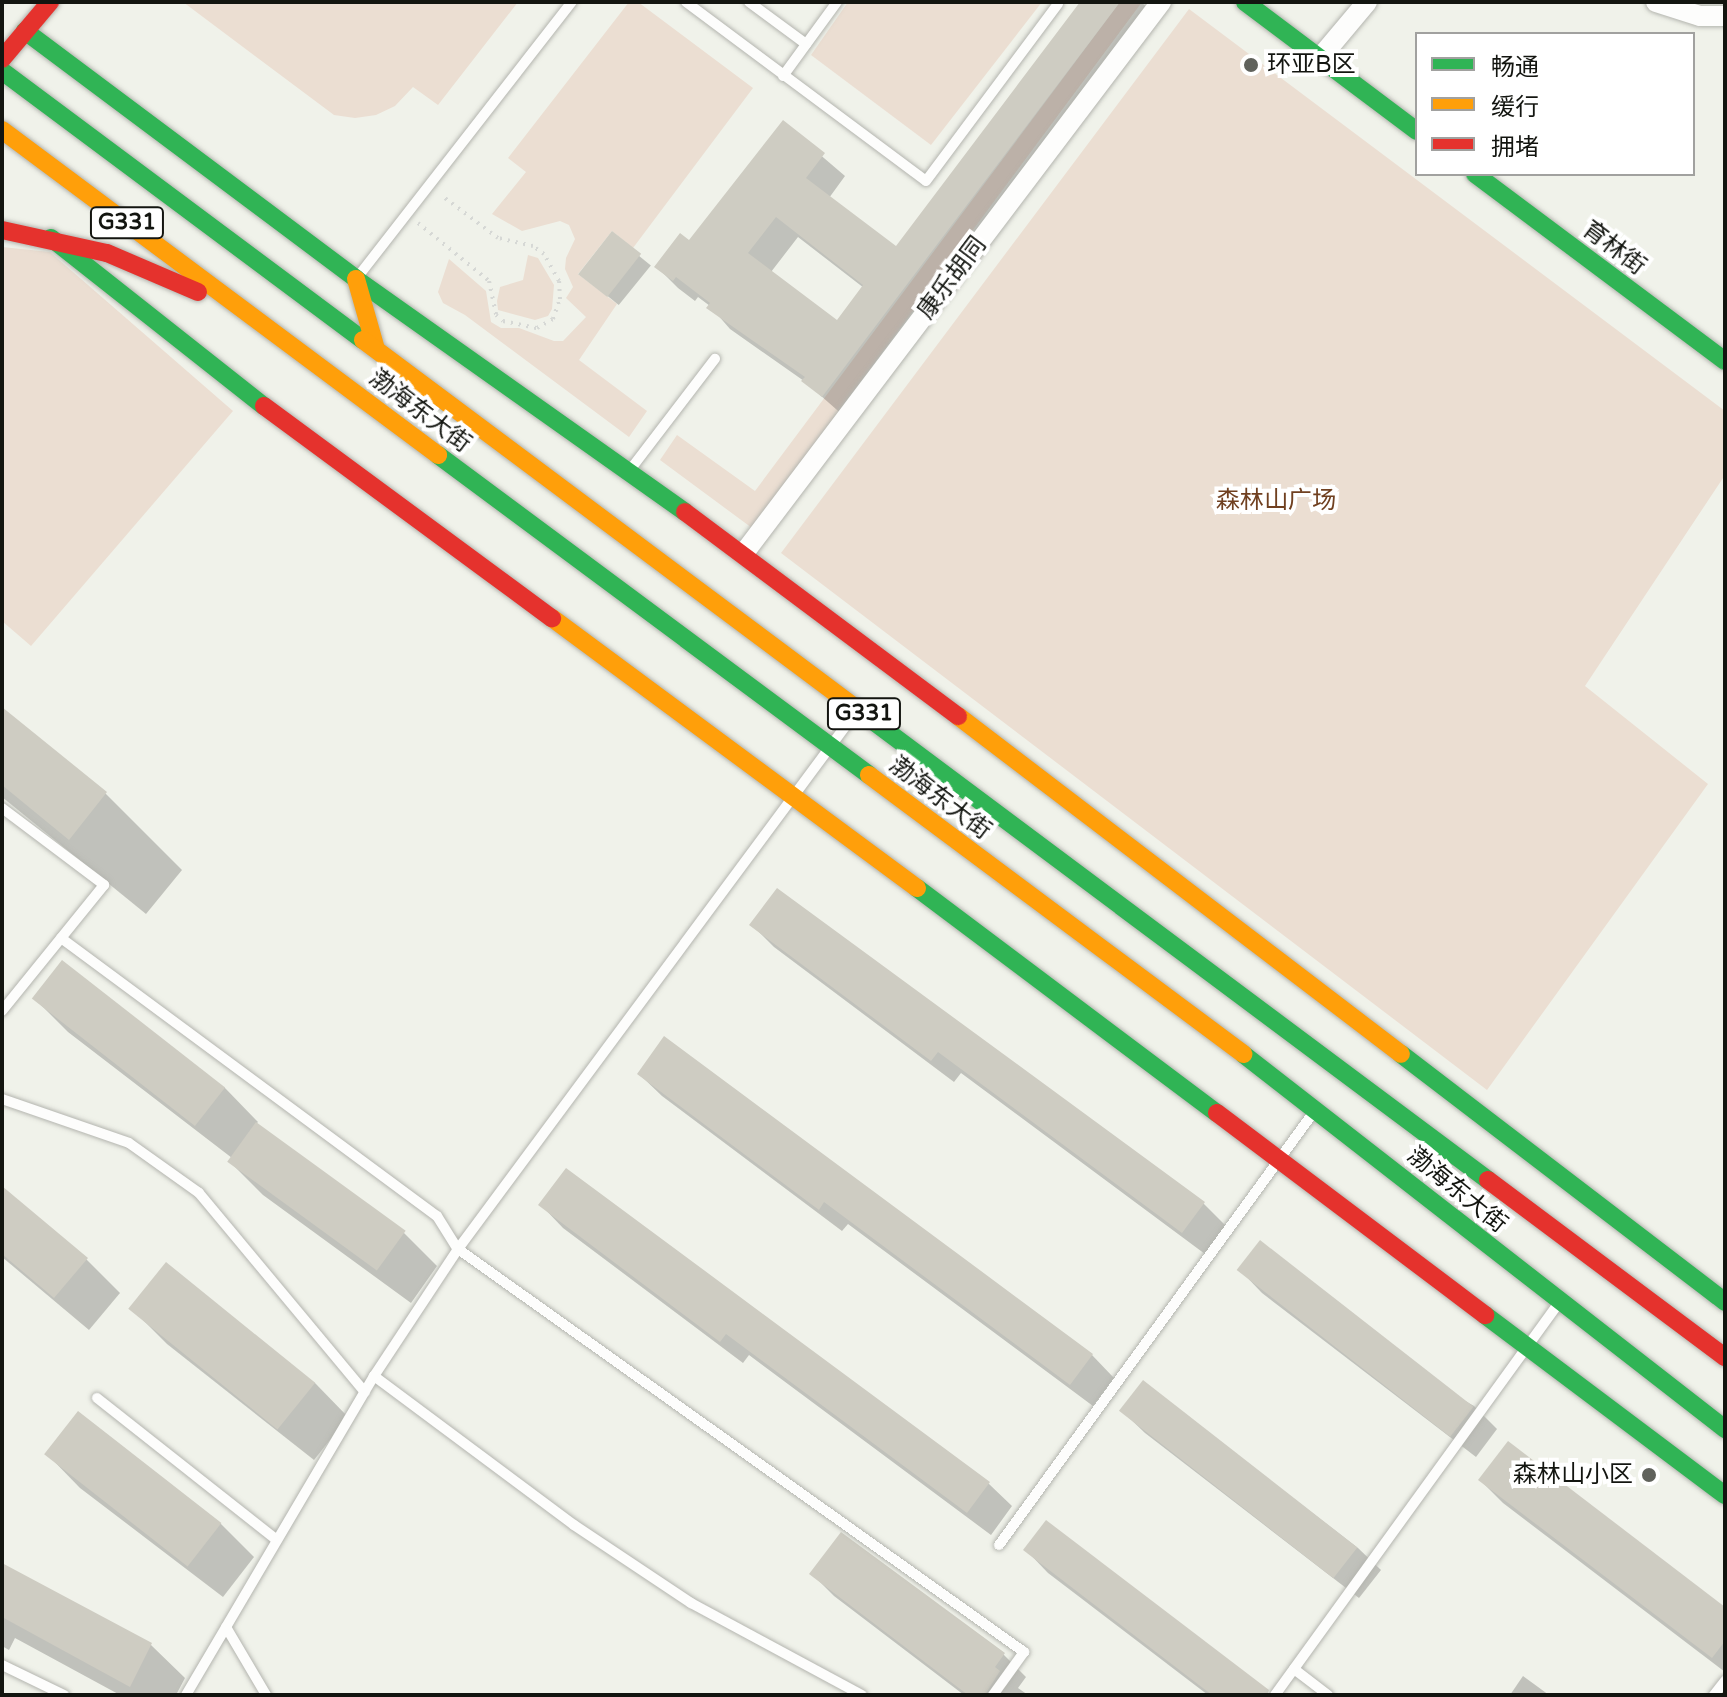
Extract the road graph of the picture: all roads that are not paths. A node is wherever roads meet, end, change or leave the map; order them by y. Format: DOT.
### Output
graph roads {
  1 [pos="50,2"];
  2 [pos="572,2"];
  3 [pos="686,2"];
  4 [pos="749,2"];
  5 [pos="837,2"];
  6 [pos="1161,2"];
  7 [pos="1245,2"];
  8 [pos="1367,2"];
  9 [pos="1656,2"];
  10 [pos="1058,4"];
  11 [pos="1705,9"];
  12 [pos="1725,16"];
  13 [pos="25,31"];
  14 [pos="806,44"];
  15 [pos="1320,58"];
  16 [pos="2,59"];
  17 [pos="2,71"];
  18 [pos="783,76"];
  19 [pos="1415,129"];
  20 [pos="2,130"];
  21 [pos="1478,176"];
  22 [pos="2,230"];
  23 [pos="51,238"];
  24 [pos="356,279"];
  25 [pos="252,316"];
  26 [pos="376,349"];
  27 [pos="715,359"];
  28 [pos="1725,361"];
  29 [pos="629,472"];
  30 [pos="744,553"];
  31 [pos="858,709"];
  32 [pos="831,747"];
  33 [pos="794,796"];
  34 [pos="2,808"];
  35 [pos="61,938"];
  36 [pos="2,1011"];
  37 [pos="2,1099"];
  38 [pos="1316,1108"];
  39 [pos="1279,1160"];
  40 [pos="458,1249"];
  41 [pos="1725,1302"];
  42 [pos="1559,1303"];
  43 [pos="1527,1346"];
  44 [pos="1725,1357"];
  45 [pos="374,1376"];
  46 [pos="365,1392"];
  47 [pos="97,1398"];
  48 [pos="1725,1429"];
  49 [pos="1725,1495"];
  50 [pos="277,1540"];
  51 [pos="999,1545"];
  52 [pos="226,1627"];
  53 [pos="2,1665"];
  54 [pos="1294,1669"];
  55 [pos="1725,1681"];
  56 [pos="64,1695"];
  57 [pos="186,1695"];
  58 [pos="266,1695"];
  59 [pos="862,1695"];
  60 [pos="993,1695"];
  61 [pos="1275,1695"];
  62 [pos="1328,1695"];
  63 [pos="1714,1695"];
  1 -- 13 [label="main road"];
  2 -- 24 [label="lane"];
  3 -- 18 [label="lane"];
  4 -- 14 [label="lane"];
  5 -- 14 [label="lane"];
  6 -- 30 [label="street, 康乐胡同"];
  7 -- 15 [label="main road"];
  8 -- 15 [label="street"];
  9 -- 11 [label="street"];
  10 -- 18 [label="lane"];
  11 -- 12 [label="street"];
  13 -- 16 [label="main road"];
  13 -- 24 [label="main road"];
  14 -- 18 [label="lane"];
  15 -- 19 [label="main road"];
  17 -- 26 [label="main road, 渤海东大街 / G331"];
  20 -- 25 [label="main road, 渤海东大街 / G331"];
  21 -- 28 [label="main road, 育林街"];
  22 -- 23 [label="main road"];
  23 -- 25 [label="main road"];
  23 -- 33 [label="main road"];
  24 -- 26 [label="main road"];
  24 -- 29 [label="main road"];
  25 -- 32 [label="main road, 渤海东大街 / G331"];
  26 -- 31 [label="main road, 渤海东大街 / G331"];
  27 -- 29 [label="lane"];
  29 -- 30 [label="main road"];
  30 -- 41 [label="main road"];
  31 -- 32 [label="lane"];
  31 -- 44 [label="main road, 渤海东大街 / G331"];
  32 -- 33 [label="lane"];
  32 -- 38 [label="main road, 渤海东大街 / G331"];
  33 -- 39 [label="main road"];
  33 -- 40 [label="lane"];
  34 -- 35 [label="lane"];
  35 -- 36 [label="lane"];
  35 -- 40 [label="lane"];
  37 -- 46 [label="lane"];
  38 -- 39 [label="lane"];
  38 -- 42 [label="main road, 渤海东大街 / G331"];
  39 -- 43 [label="main road"];
  39 -- 51 [label="lane"];
  40 -- 45 [label="lane"];
  40 -- 60 [label="lane"];
  42 -- 43 [label="lane"];
  42 -- 48 [label="main road, 渤海东大街 / G331"];
  43 -- 49 [label="main road"];
  43 -- 54 [label="lane"];
  45 -- 46 [label="lane"];
  45 -- 59 [label="lane"];
  46 -- 50 [label="lane"];
  47 -- 50 [label="lane"];
  50 -- 52 [label="lane"];
  52 -- 57 [label="lane"];
  52 -- 58 [label="lane"];
  53 -- 56 [label="lane"];
  54 -- 61 [label="lane"];
  54 -- 62 [label="lane"];
  55 -- 63 [label="lane"];
}
